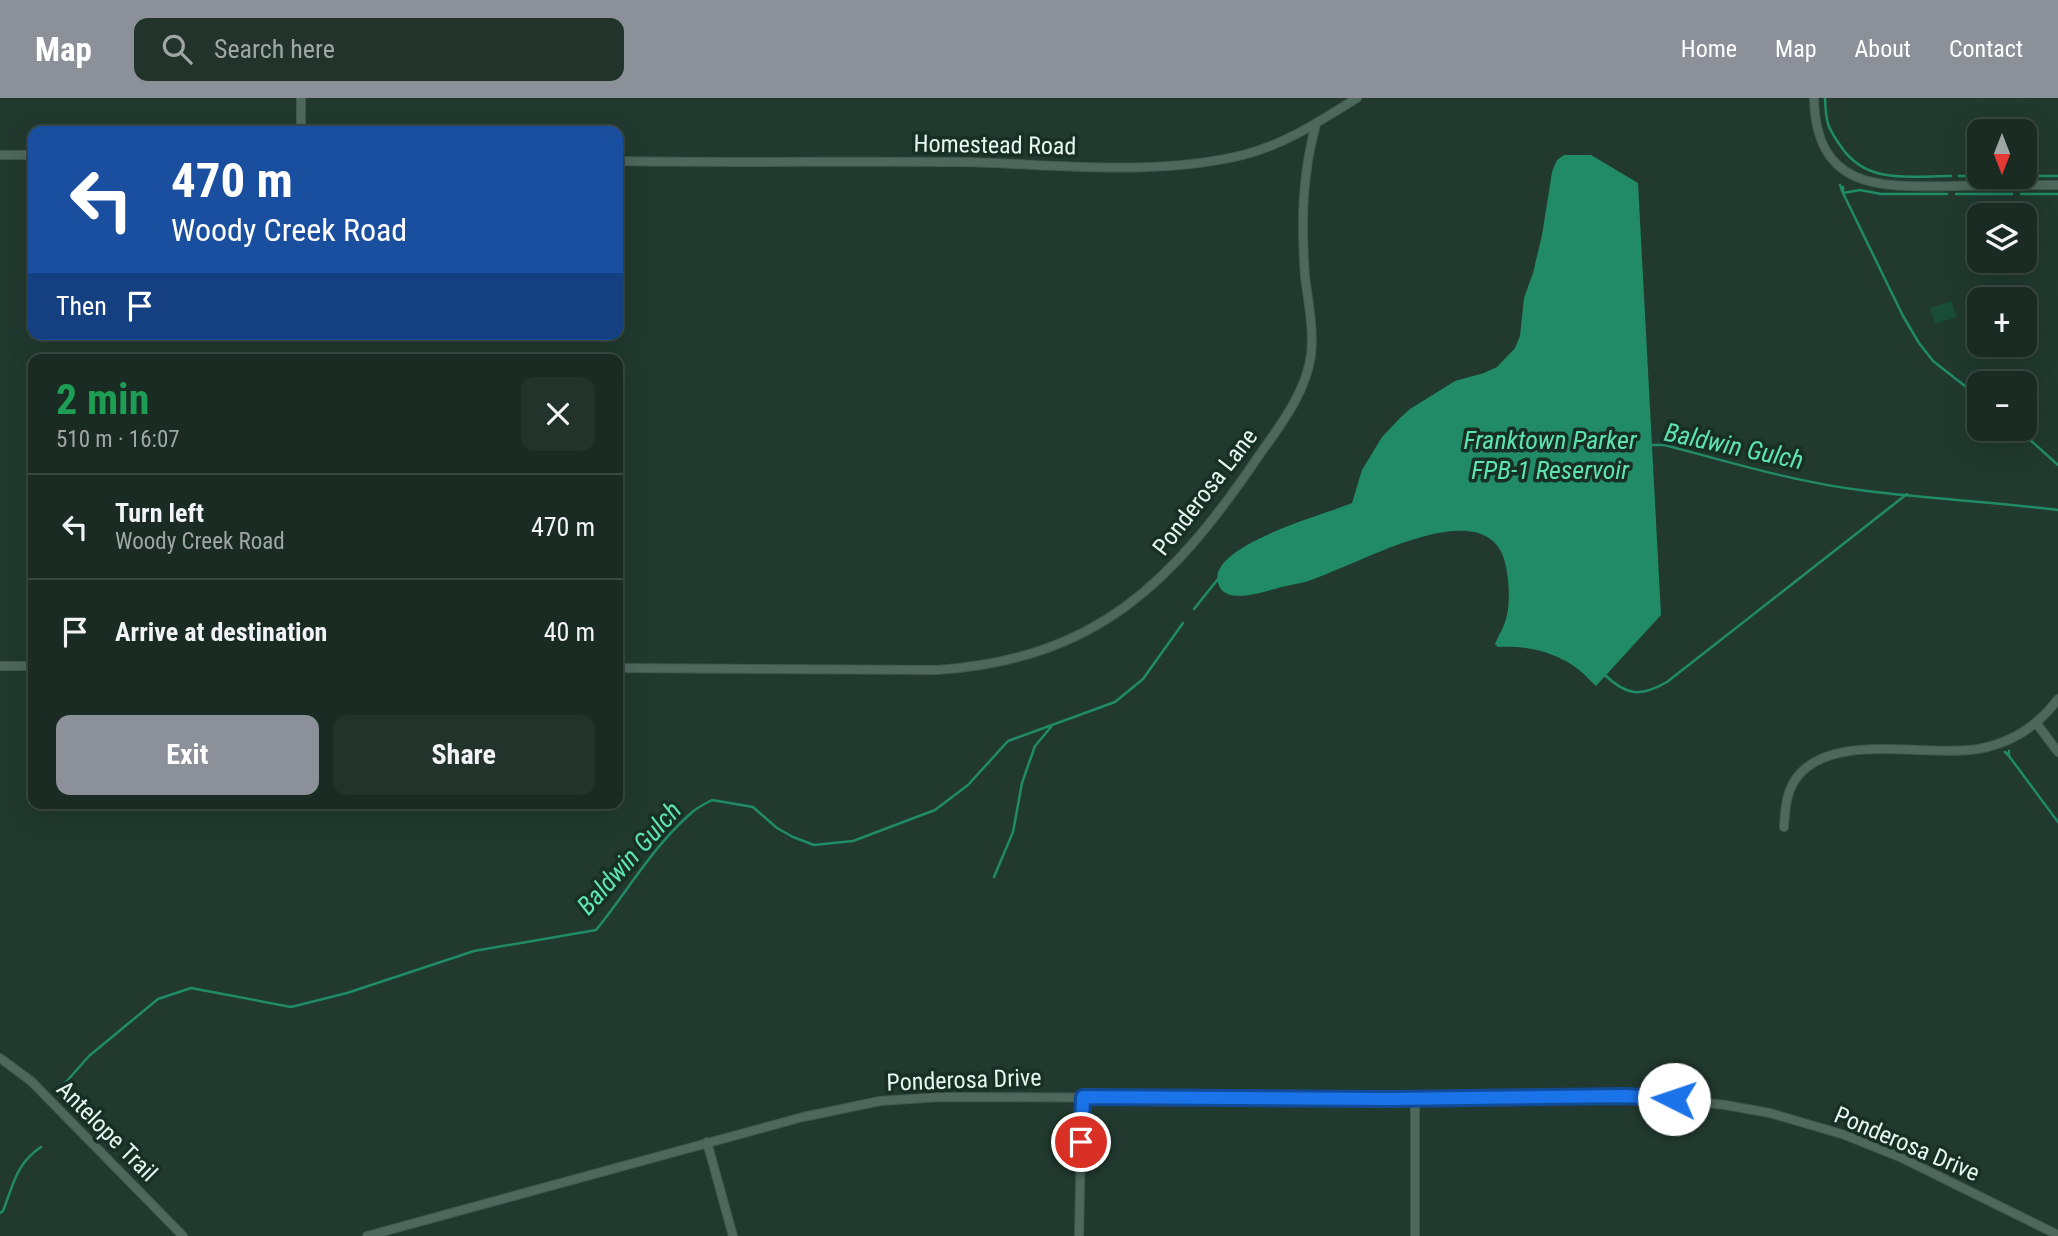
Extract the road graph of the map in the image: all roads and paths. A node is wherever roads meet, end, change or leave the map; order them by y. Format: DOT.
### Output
graph roads {
  1 [pos="301,98"];
  2 [pos="1357,98"];
  3 [pos="1814,98"];
  4 [pos="1316,124"];
  5 [pos="301,126"];
  6 [pos="0,155"];
  7 [pos="28,155"];
  8 [pos="623,161"];
  9 [pos="2058,186"];
  10 [pos="0,666"];
  11 [pos="28,666"];
  12 [pos="623,668"];
  13 [pos="2058,699"];
  14 [pos="2037,724"];
  15 [pos="2058,752"];
  16 [pos="1784,827"];
  17 [pos="0,1058"];
  18 [pos="1083,1097"];
  19 [pos="1415,1099"];
  20 [pos="707,1142"];
  21 [pos="2058,1234"];
  22 [pos="183,1236"];
  23 [pos="367,1236"];
  24 [pos="733,1236"];
  25 [pos="1079,1236"];
  26 [pos="1415,1236"];
  1 -- 5 [label="street"];
  2 -- 4 [label="street, Homestead Road"];
  3 -- 9 [label="street"];
  4 -- 8 [label="street, Homestead Road"];
  4 -- 12 [label="street, Ponderosa Lane"];
  6 -- 7 [label="street"];
  10 -- 11 [label="street"];
  13 -- 14 [label="street"];
  14 -- 15 [label="street"];
  14 -- 16 [label="street"];
  17 -- 22 [label="street, Antelope Trail"];
  18 -- 19 [label="street, Ponderosa Drive"];
  18 -- 20 [label="street, Ponderosa Drive"];
  18 -- 25 [label="street"];
  19 -- 21 [label="street, Ponderosa Drive"];
  19 -- 26 [label="street"];
  20 -- 23 [label="street, Ponderosa Drive"];
  20 -- 24 [label="street"];
}
